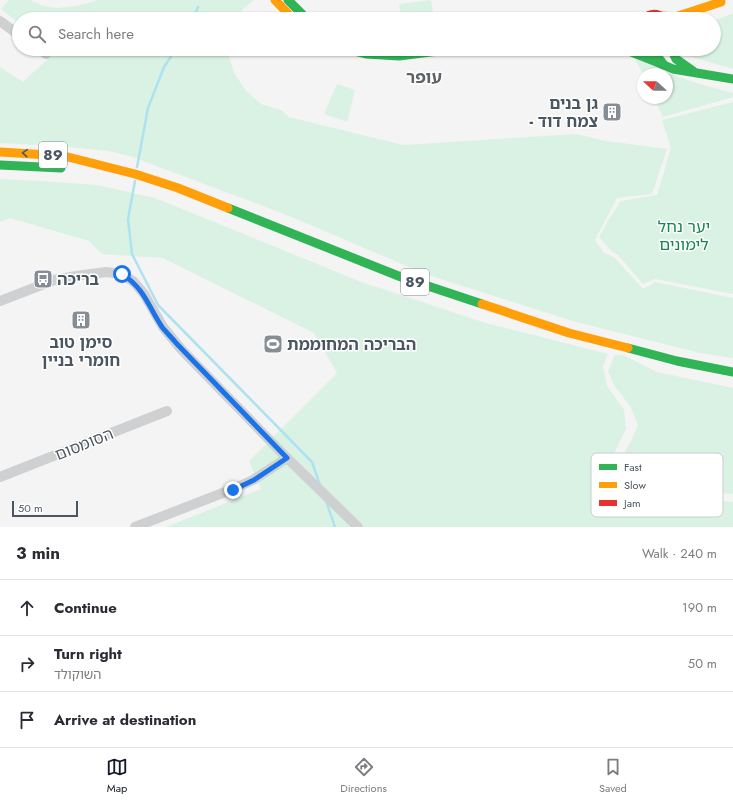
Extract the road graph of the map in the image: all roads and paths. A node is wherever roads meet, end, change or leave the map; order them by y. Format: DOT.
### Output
graph roads {
  1 [pos="275,0"];
  2 [pos="288,0"];
  3 [pos="723,1"];
  4 [pos="286,12"];
  5 [pos="300,12"];
  6 [pos="690,12"];
  7 [pos="701,12"];
  8 [pos="0,21"];
  9 [pos="12,30"];
  10 [pos="640,56"];
  11 [pos="657,56"];
  12 [pos="674,56"];
  13 [pos="664,65"];
  14 [pos="695,73"];
  15 [pos="733,79"];
  16 [pos="0,152"];
  17 [pos="0,165"];
  18 [pos="105,167"];
  19 [pos="0,301"];
  20 [pos="733,372"];
  21 [pos="167,411"];
  22 [pos="287,458"];
  23 [pos="0,477"];
  24 [pos="135,527"];
  25 [pos="358,527"];
  1 -- 4 [label="main road"];
  2 -- 5 [label="main road"];
  3 -- 6 [label="main road"];
  3 -- 7 [label="main road"];
  8 -- 9 [label="street"];
  10 -- 13 [label="main road"];
  11 -- 13 [label="main road"];
  12 -- 14 [label="main road"];
  13 -- 14 [label="main road"];
  14 -- 15 [label="main road"];
  18 -- 16 [label="main road, 89, one-way"];
  17 -- 18 [label="main road, 89"];
  18 -- 20 [label="main road, 89"];
  19 -- 22 [label="street"];
  21 -- 23 [label="street, הסומסום"];
  22 -- 24 [label="street"];
  22 -- 25 [label="street"];
}
